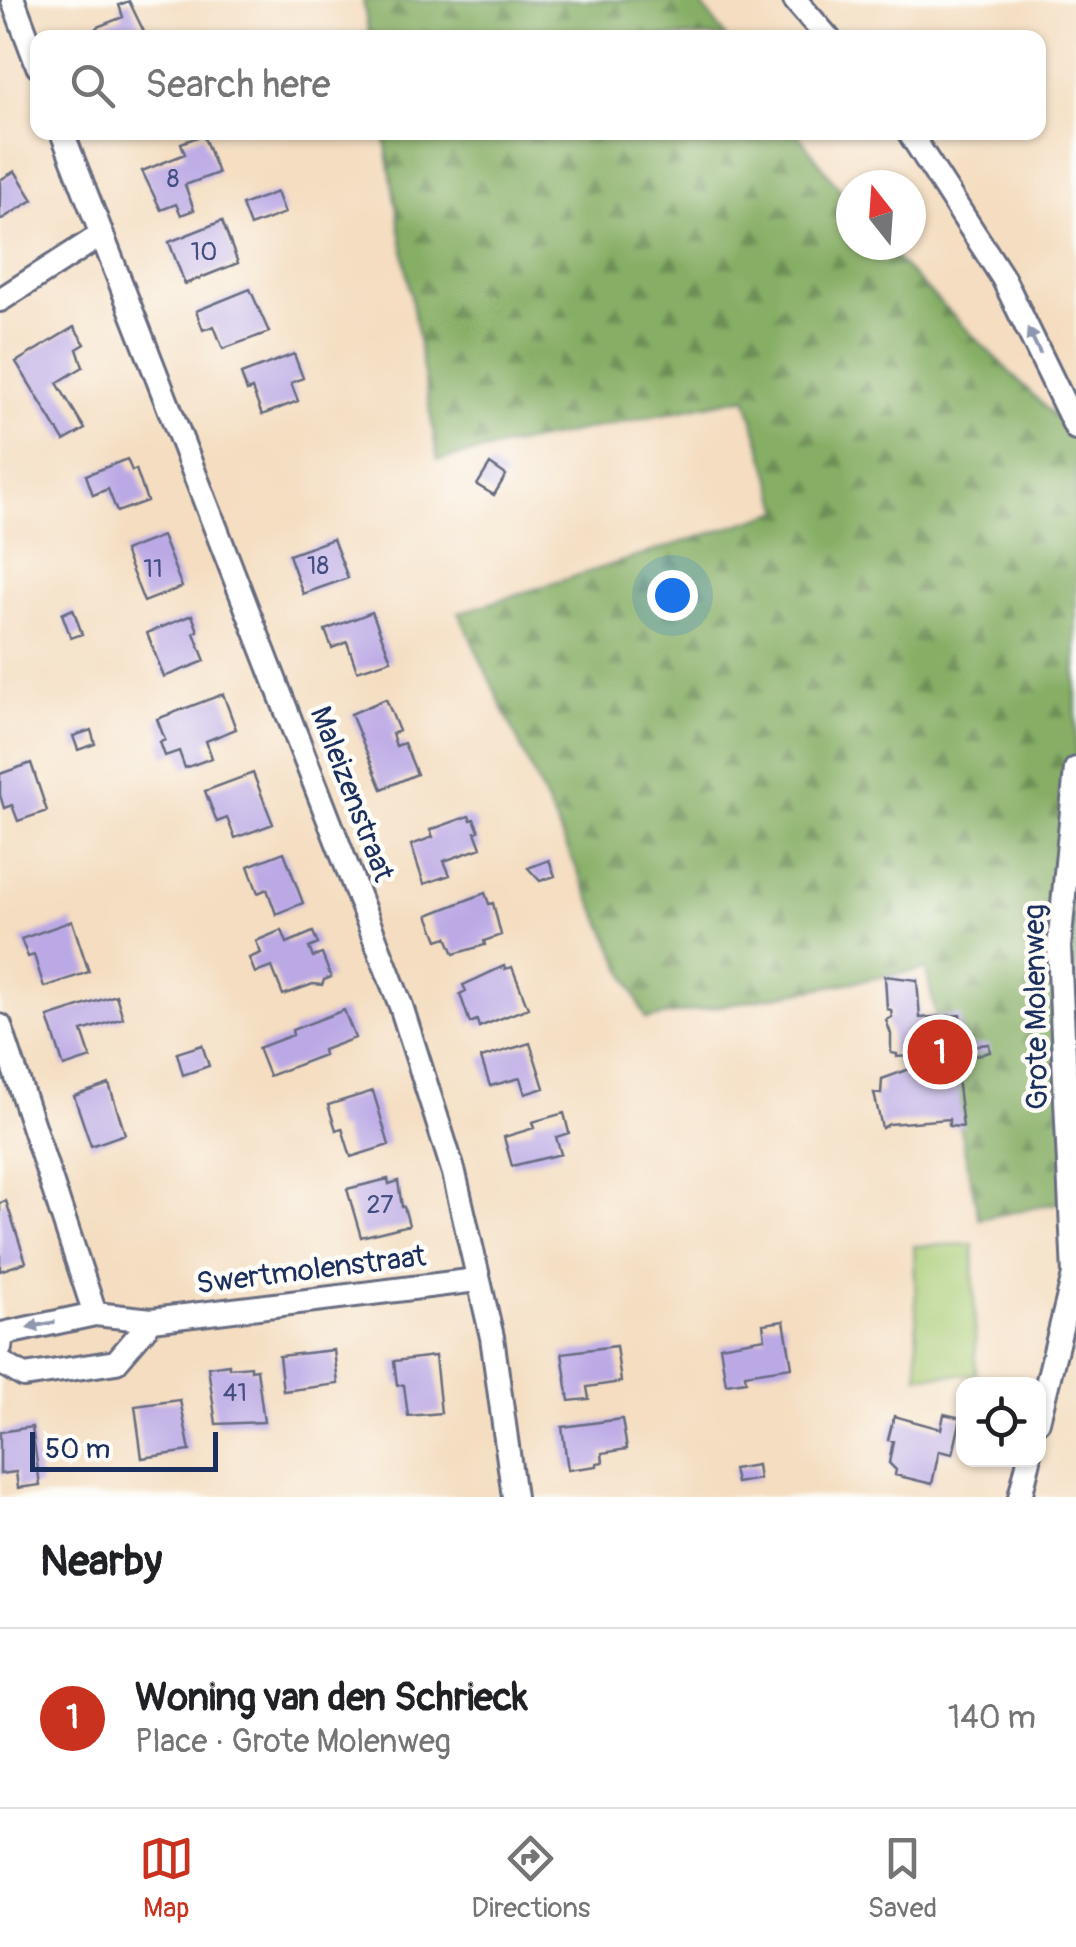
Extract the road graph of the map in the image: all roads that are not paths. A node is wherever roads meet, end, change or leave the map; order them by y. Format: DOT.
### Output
graph roads {
  1 [pos="13,0"];
  2 [pos="795,0"];
  3 [pos="821,30"];
  4 [pos="30,45"];
  5 [pos="65,140"];
  6 [pos="913,140"];
  7 [pos="101,235"];
  8 [pos="0,300"];
  9 [pos="1076,428"];
  10 [pos="1076,769"];
  11 [pos="0,1026"];
  12 [pos="477,1280"];
  13 [pos="95,1314"];
  14 [pos="152,1320"];
  15 [pos="0,1348"];
  16 [pos="0,1362"];
  17 [pos="1046,1389"];
  18 [pos="1027,1467"];
  19 [pos="514,1497"];
  20 [pos="1020,1497"];
  1 -- 4 [label="street"];
  2 -- 3 [label="street"];
  5 -- 7 [label="street, Maleizenstraat"];
  9 -- 6 [label="street, one-way"];
  7 -- 8 [label="street"];
  7 -- 12 [label="street, Maleizenstraat"];
  10 -- 17 [label="street, Grote Molenweg"];
  11 -- 13 [label="street"];
  12 -- 14 [label="street, Swertmolenstraat"];
  12 -- 19 [label="street, Maleizenstraat"];
  13 -- 14 [label="street, Swertmolenstraat"];
  13 -- 15 [label="street, Swertmolenstraat, one-way"];
  14 -- 16 [label="street"];
  18 -- 20 [label="street"];
}
